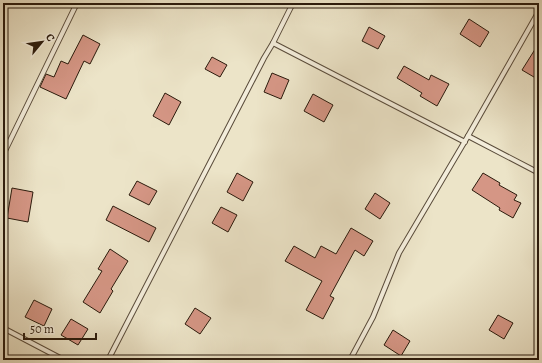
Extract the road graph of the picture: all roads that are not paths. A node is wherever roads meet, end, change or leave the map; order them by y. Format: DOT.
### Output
graph roads {
  1 [pos="78,3"];
  2 [pos="293,3"];
  3 [pos="539,11"];
  4 [pos="273,43"];
  5 [pos="468,136"];
  6 [pos="465,142"];
  7 [pos="3,155"];
  8 [pos="539,173"];
  9 [pos="3,328"];
  10 [pos="64,360"];
  11 [pos="108,360"];
  12 [pos="350,360"];
  1 -- 7 [label="lane"];
  2 -- 4 [label="lane"];
  3 -- 5 [label="lane"];
  4 -- 6 [label="lane"];
  4 -- 11 [label="lane"];
  5 -- 6 [label="lane"];
  5 -- 8 [label="lane"];
  6 -- 12 [label="lane"];
  9 -- 10 [label="lane"];
}
